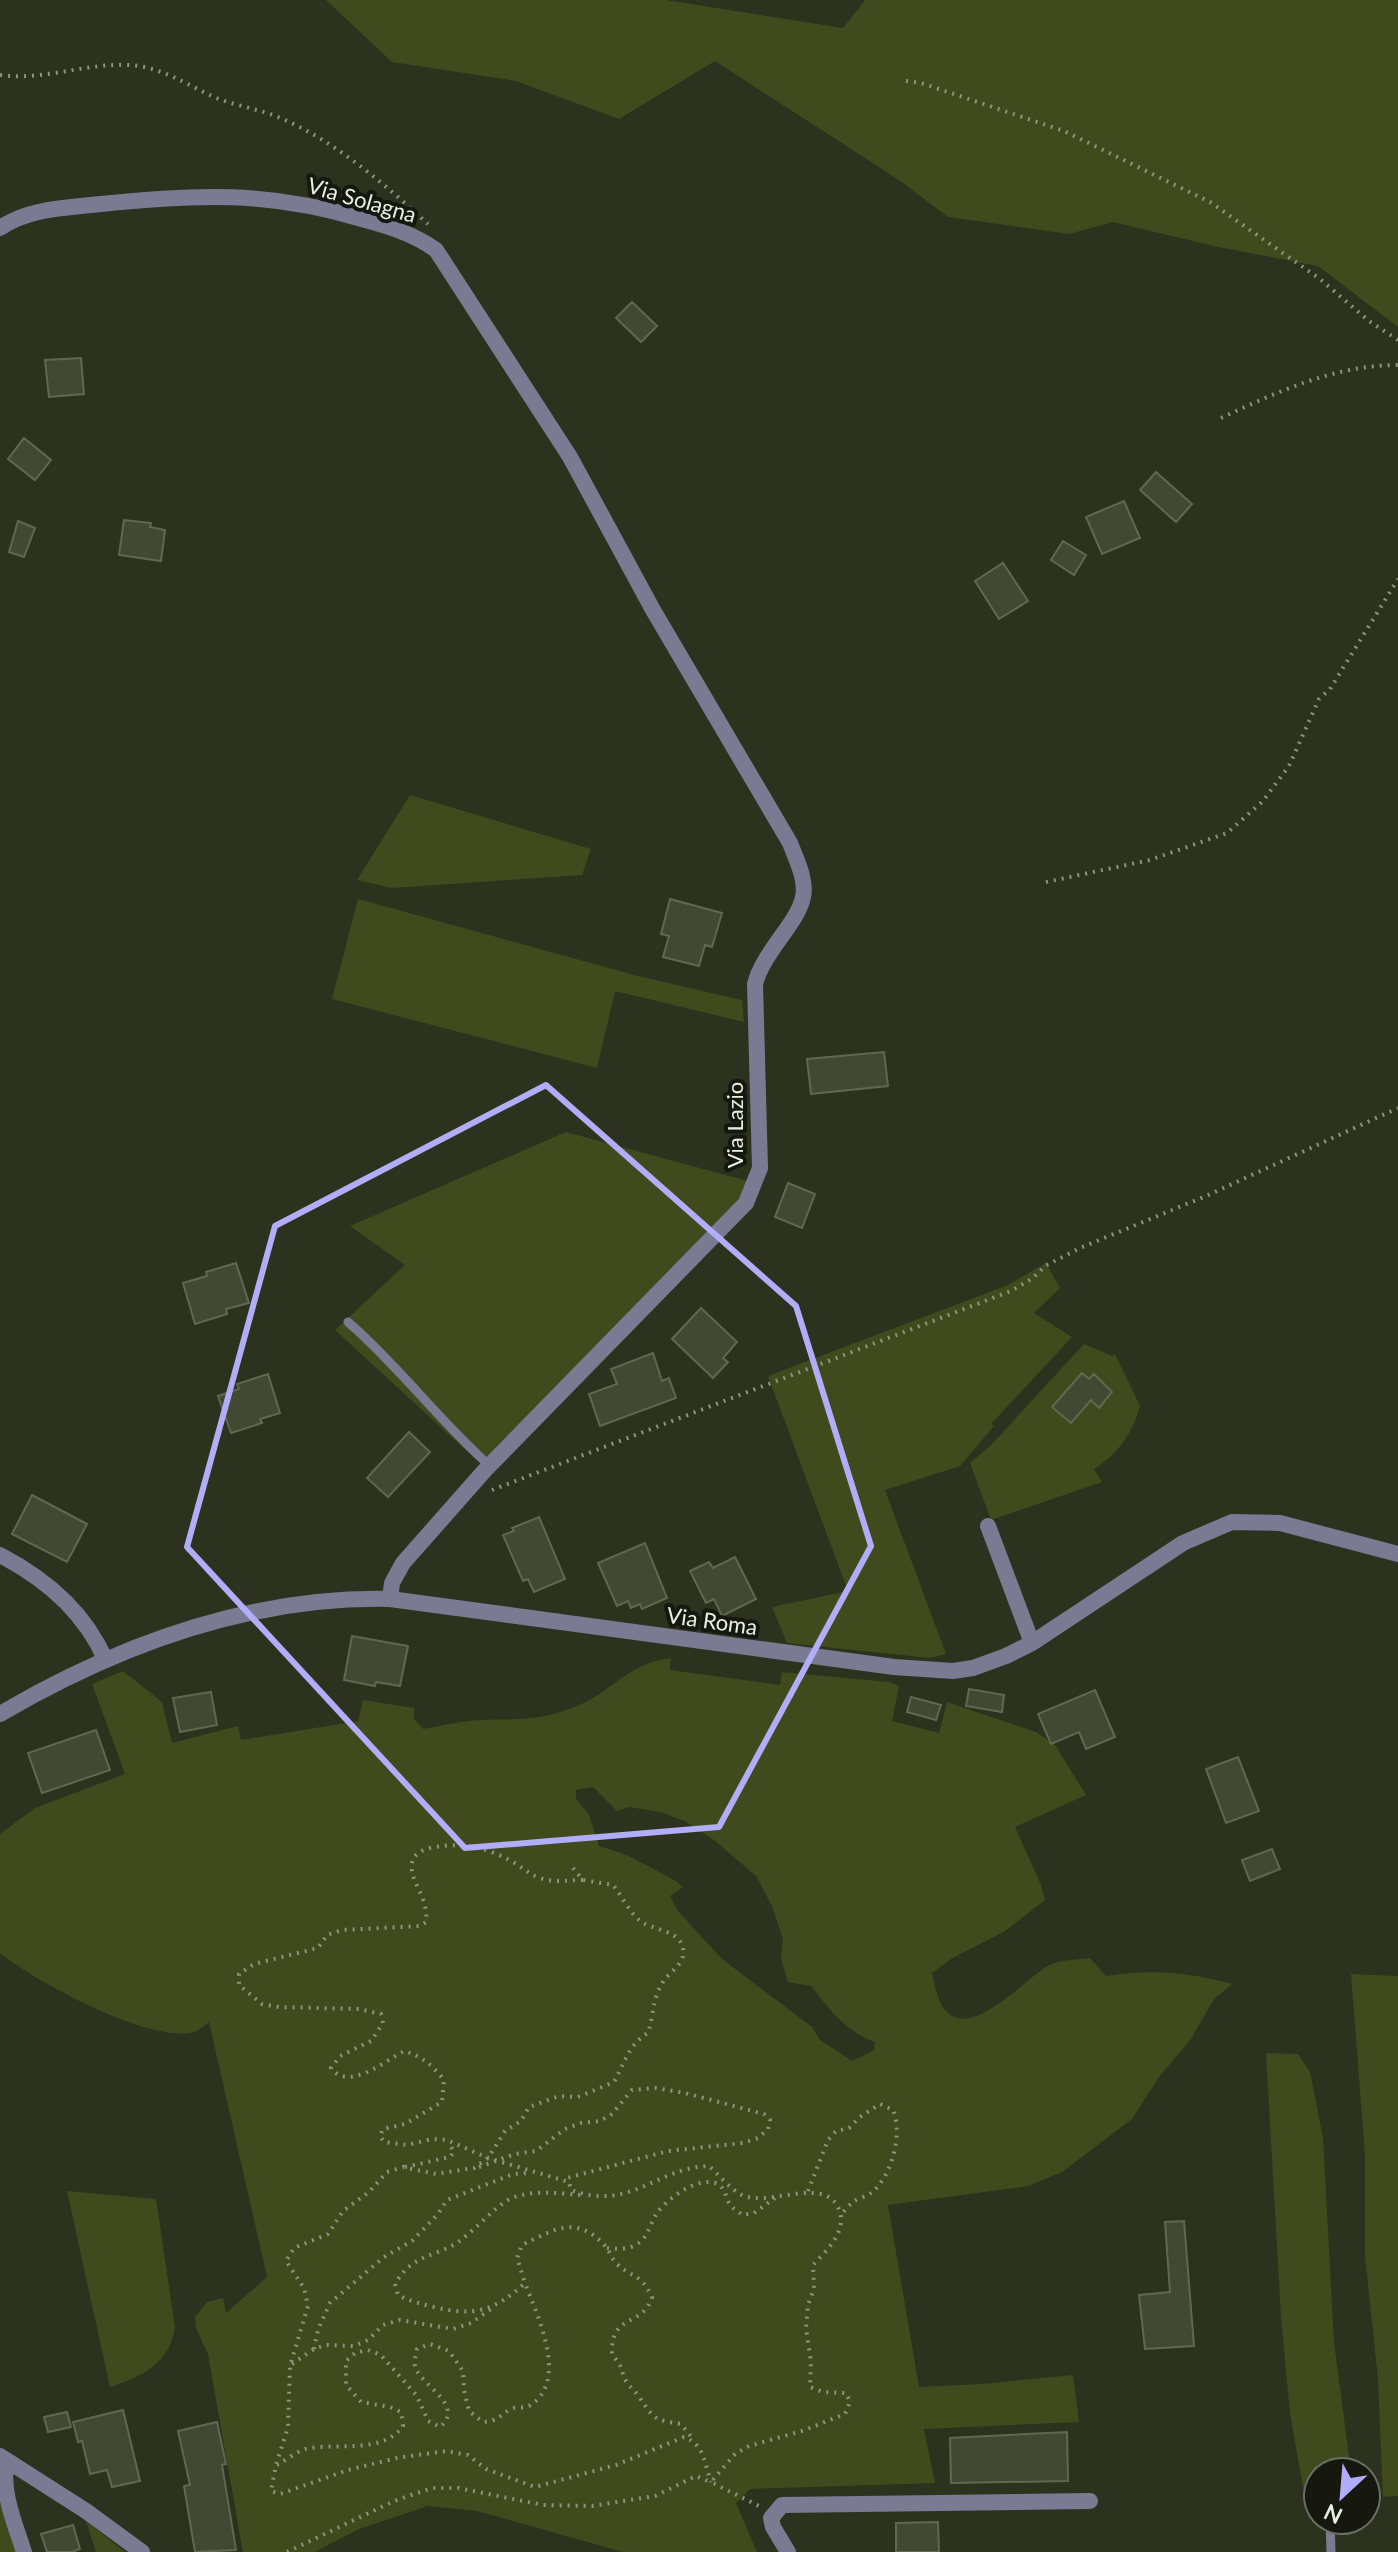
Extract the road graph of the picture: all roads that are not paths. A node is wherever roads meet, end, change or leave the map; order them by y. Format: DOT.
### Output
graph roads {
  1 [pos="0,228"];
  2 [pos="653,610"];
  3 [pos="348,1322"];
  4 [pos="490,1466"];
  5 [pos="988,1526"];
  6 [pos="1398,1554"];
  7 [pos="0,1555"];
  8 [pos="390,1599"];
  9 [pos="1032,1643"];
  10 [pos="105,1659"];
  11 [pos="0,1714"];
  12 [pos="3,2459"];
  13 [pos="1090,2501"];
  14 [pos="24,2552"];
  15 [pos="142,2552"];
  16 [pos="788,2552"];
  1 -- 2 [label="street, Via Solagna"];
  2 -- 4 [label="street, Via Lazio"];
  3 -- 4 [label="lane"];
  4 -- 8 [label="street, Via Lazio"];
  5 -- 9 [label="street"];
  6 -- 9 [label="street, Via Roma"];
  7 -- 10 [label="street"];
  8 -- 9 [label="street, Via Roma"];
  8 -- 10 [label="street, Via Roma"];
  10 -- 11 [label="street, Via Roma"];
  12 -- 14 [label="street"];
  12 -- 15 [label="street"];
  13 -- 16 [label="street"];
}
